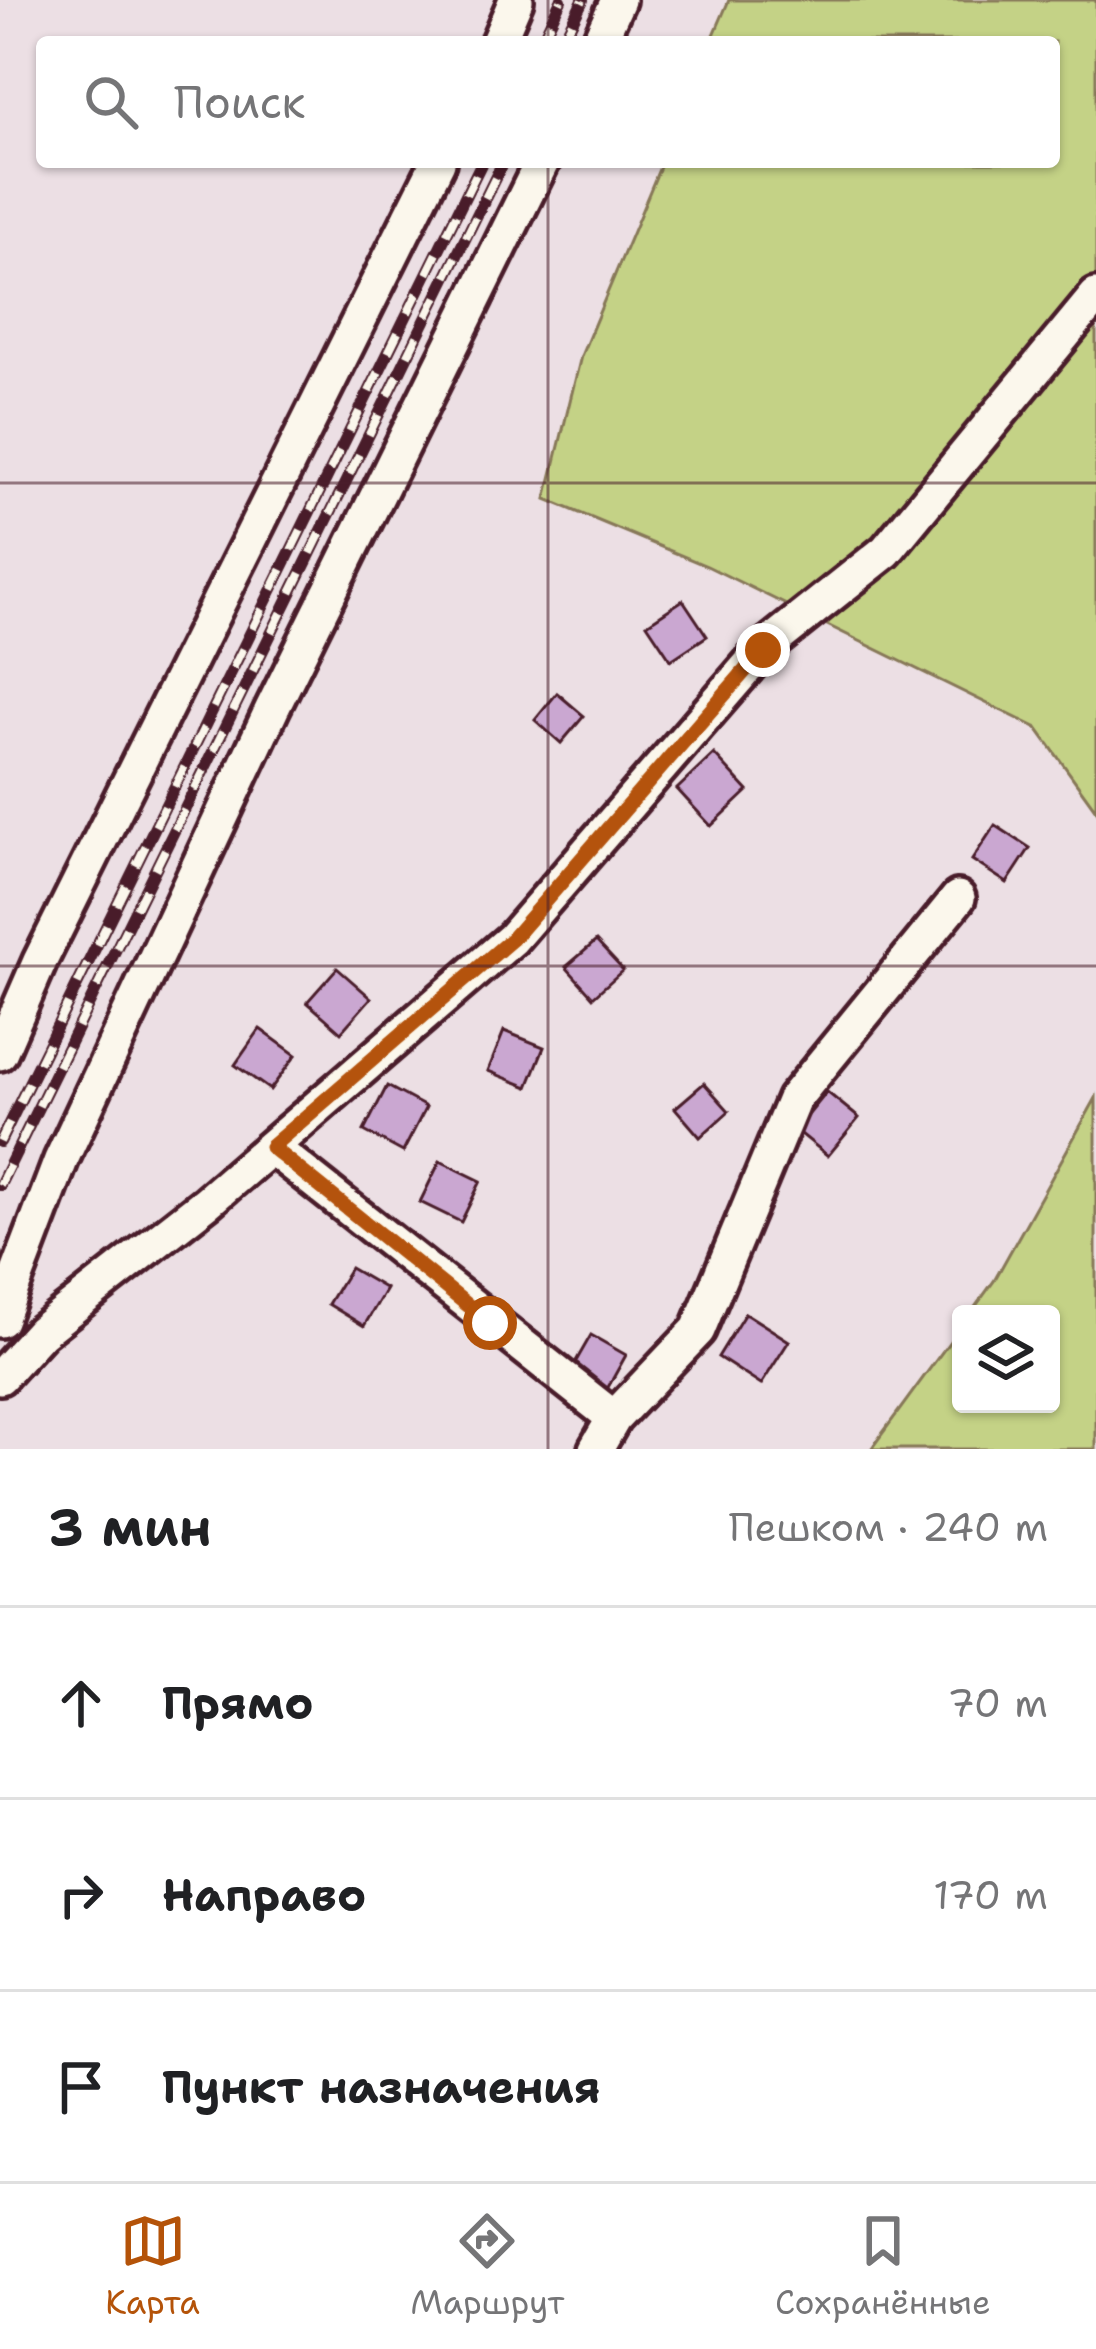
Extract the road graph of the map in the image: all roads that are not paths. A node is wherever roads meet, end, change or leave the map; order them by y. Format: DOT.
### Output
graph roads {
  1 [pos="516,0"];
  2 [pos="618,0"];
  3 [pos="501,36"];
  4 [pos="602,36"];
  5 [pos="435,168"];
  6 [pos="539,168"];
  7 [pos="1096,296"];
  8 [pos="958,898"];
  9 [pos="40,961"];
  10 [pos="0,992"];
  11 [pos="0,1053"];
  12 [pos="271,1147"];
  13 [pos="0,1320"];
  14 [pos="0,1377"];
  15 [pos="614,1418"];
  16 [pos="596,1449"];
  1 -- 3 [label="street"];
  2 -- 4 [label="street"];
  5 -- 9 [label="street"];
  6 -- 13 [label="street"];
  7 -- 12 [label="street"];
  8 -- 15 [label="street"];
  9 -- 10 [label="street"];
  9 -- 11 [label="street"];
  12 -- 14 [label="street"];
  12 -- 15 [label="street"];
  15 -- 16 [label="street"];
}
